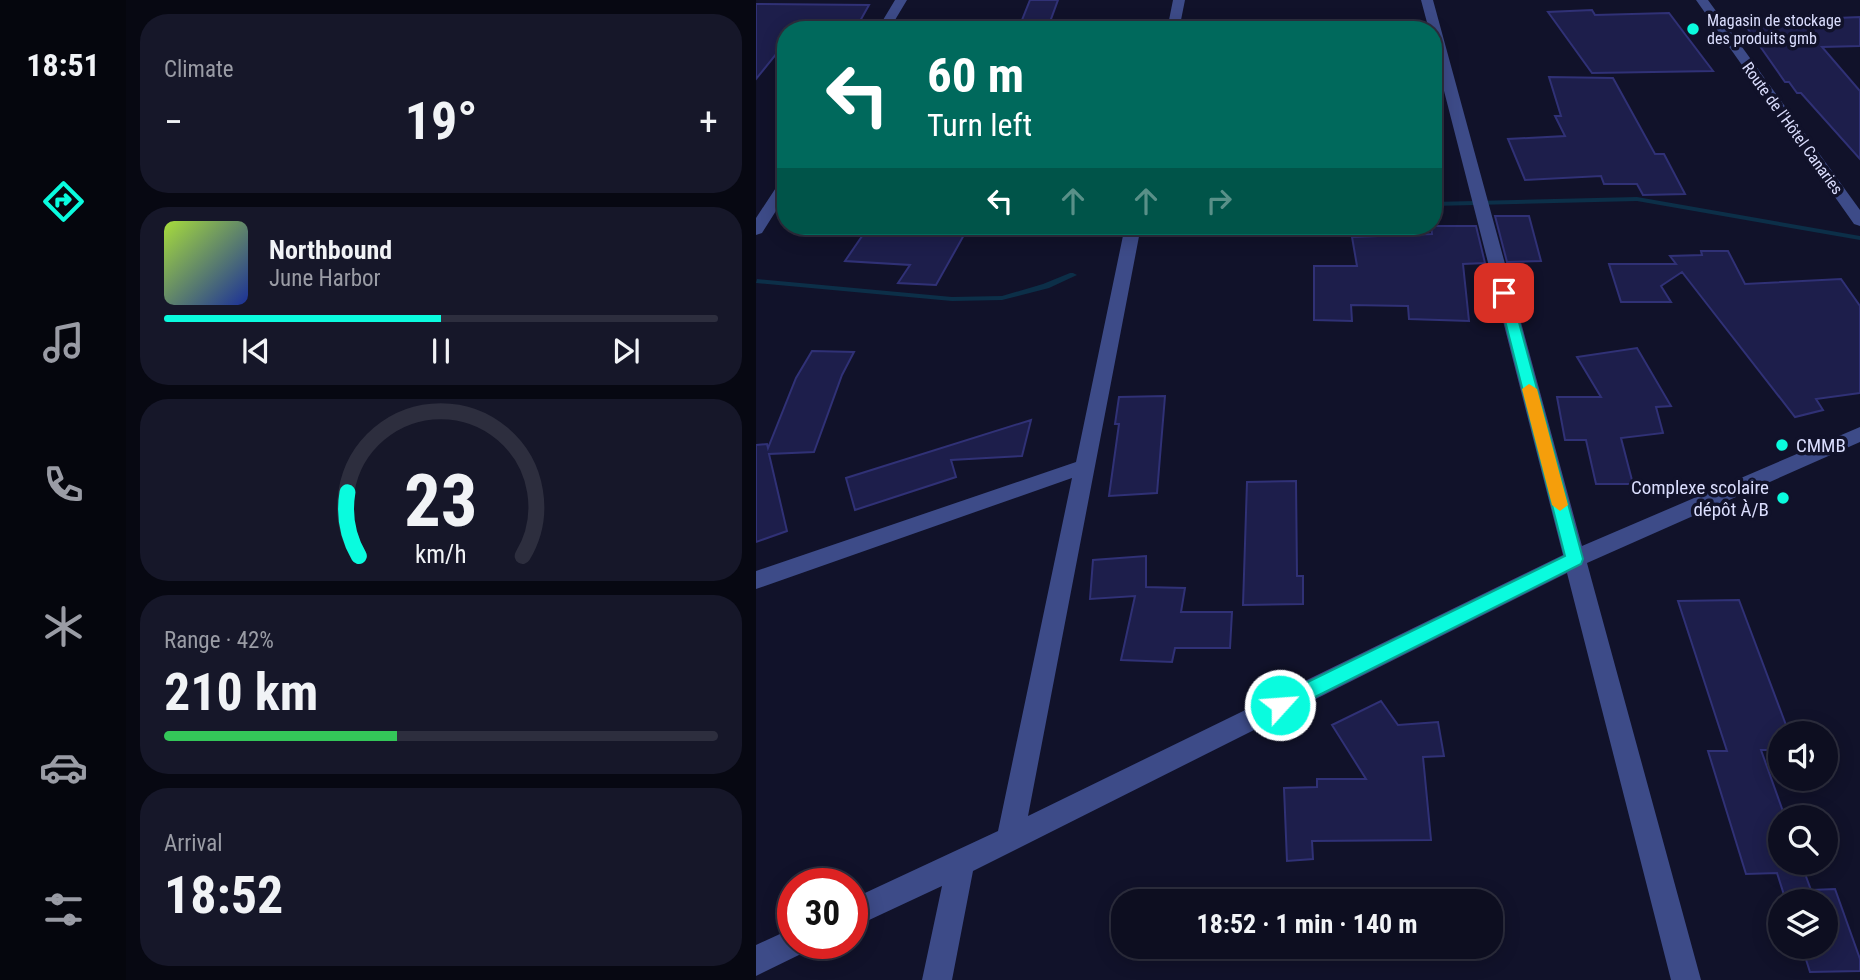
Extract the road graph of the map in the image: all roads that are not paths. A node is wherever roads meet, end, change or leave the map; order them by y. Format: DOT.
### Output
graph roads {
  1 [pos="901,0"];
  2 [pos="1179,0"];
  3 [pos="1427,0"];
  4 [pos="1702,0"];
  5 [pos="888,21"];
  6 [pos="1175,21"];
  7 [pos="1433,21"];
  8 [pos="1442,57"];
  9 [pos="777,197"];
  10 [pos="1859,220"];
  11 [pos="756,230"];
  12 [pos="1131,235"];
  13 [pos="1860,433"];
  14 [pos="1086,466"];
  15 [pos="1575,559"];
  16 [pos="756,580"];
  17 [pos="1010,839"];
  18 [pos="961,861"];
  19 [pos="868,906"];
  20 [pos="777,951"];
  21 [pos="756,961"];
  22 [pos="937,980"];
  23 [pos="1686,980"];
  1 -- 5 [label="street"];
  2 -- 6 [label="street"];
  3 -- 7 [label="street"];
  4 -- 10 [label="street, Route de l'Hôtel Canaries"];
  8 -- 15 [label="street"];
  9 -- 11 [label="street"];
  12 -- 14 [label="street"];
  13 -- 15 [label="street"];
  14 -- 16 [label="street"];
  14 -- 17 [label="street"];
  15 -- 17 [label="street"];
  15 -- 23 [label="street"];
  17 -- 18 [label="street"];
  18 -- 19 [label="street"];
  18 -- 22 [label="street"];
  20 -- 21 [label="street"];
}
